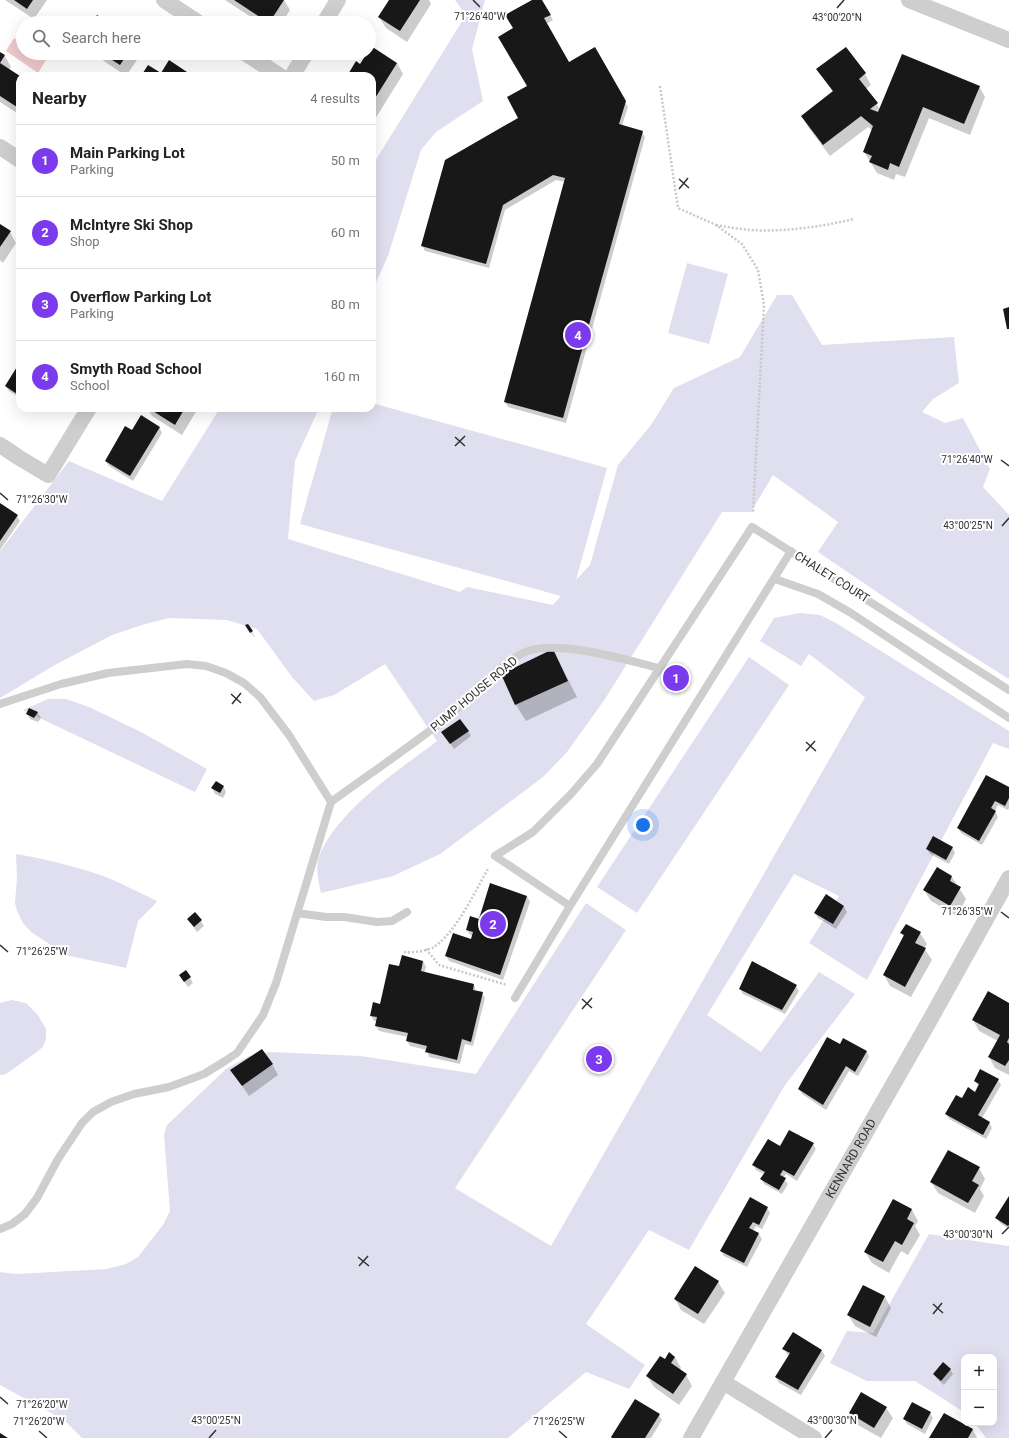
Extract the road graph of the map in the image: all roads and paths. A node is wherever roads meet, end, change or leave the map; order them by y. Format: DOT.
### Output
graph roads {
  1 [pos="164,0"];
  2 [pos="338,0"];
  3 [pos="909,0"];
  4 [pos="188,16"];
  5 [pos="328,16"];
  6 [pos="1009,40"];
  7 [pos="256,60"];
  8 [pos="302,60"];
  9 [pos="274,72"];
  10 [pos="294,72"];
  11 [pos="660,86"];
  12 [pos="0,147"];
  13 [pos="16,157"];
  14 [pos="854,219"];
  15 [pos="716,225"];
  16 [pos="87,412"];
  17 [pos="0,445"];
  18 [pos="752,527"];
  19 [pos="791,551"];
  20 [pos="775,579"];
  21 [pos="659,668"];
  22 [pos="1009,690"];
  23 [pos="0,704"];
  24 [pos="1009,718"];
  25 [pos="332,802"];
  26 [pos="496,856"];
  27 [pos="1009,878"];
  28 [pos="570,906"];
  29 [pos="407,912"];
  30 [pos="297,913"];
  31 [pos="426,949"];
  32 [pos="404,952"];
  33 [pos="520,989"];
  34 [pos="515,998"];
  35 [pos="0,1229"];
  36 [pos="723,1382"];
  37 [pos="691,1438"];
  38 [pos="814,1438"];
  1 -- 4 [label="street"];
  2 -- 5 [label="street"];
  3 -- 6 [label="street"];
  7 -- 9 [label="street"];
  8 -- 10 [label="street"];
  11 -- 15 [label="path"];
  12 -- 13 [label="street"];
  14 -- 15 [label="path"];
  15 -- 18 [label="path"];
  16 -- 17 [label="street"];
  18 -- 19 [label="lane"];
  18 -- 21 [label="lane"];
  19 -- 20 [label="lane, CHALET COURT"];
  19 -- 22 [label="lane, CHALET COURT"];
  20 -- 24 [label="lane, CHALET COURT"];
  20 -- 28 [label="lane"];
  21 -- 25 [label="lane, PUMP HOUSE ROAD"];
  21 -- 26 [label="lane"];
  23 -- 25 [label="lane"];
  25 -- 30 [label="lane"];
  26 -- 28 [label="lane"];
  26 -- 31 [label="path"];
  27 -- 36 [label="street, KENNARD ROAD"];
  28 -- 33 [label="lane"];
  29 -- 30 [label="lane"];
  30 -- 35 [label="lane"];
  31 -- 32 [label="path"];
  31 -- 33 [label="path"];
  33 -- 34 [label="lane"];
  36 -- 37 [label="street, KENNARD ROAD"];
  36 -- 38 [label="street"];
}
